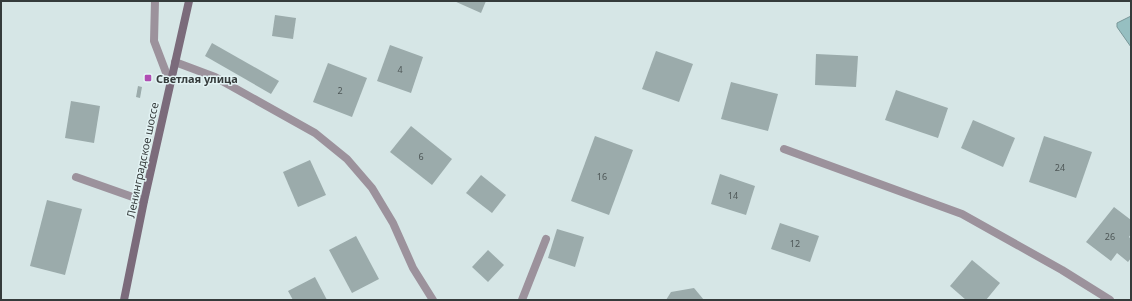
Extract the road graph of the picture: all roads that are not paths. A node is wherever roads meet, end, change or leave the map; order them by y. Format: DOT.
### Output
graph roads {
  1 [pos="155,1"];
  2 [pos="189,1"];
  3 [pos="175,62"];
  4 [pos="170,83"];
  5 [pos="784,148"];
  6 [pos="76,176"];
  7 [pos="144,201"];
  8 [pos="546,240"];
  9 [pos="124,300"];
  10 [pos="432,300"];
  11 [pos="522,300"];
  12 [pos="1110,300"];
  1 -- 4 [label="street"];
  2 -- 3 [label="main road, Ленинградское шоссе"];
  3 -- 4 [label="main road, Ленинградское шоссе"];
  3 -- 10 [label="street"];
  4 -- 7 [label="main road, Ленинградское шоссе"];
  5 -- 12 [label="street"];
  6 -- 7 [label="street"];
  7 -- 9 [label="main road, Ленинградское шоссе"];
  8 -- 11 [label="street"];
}
